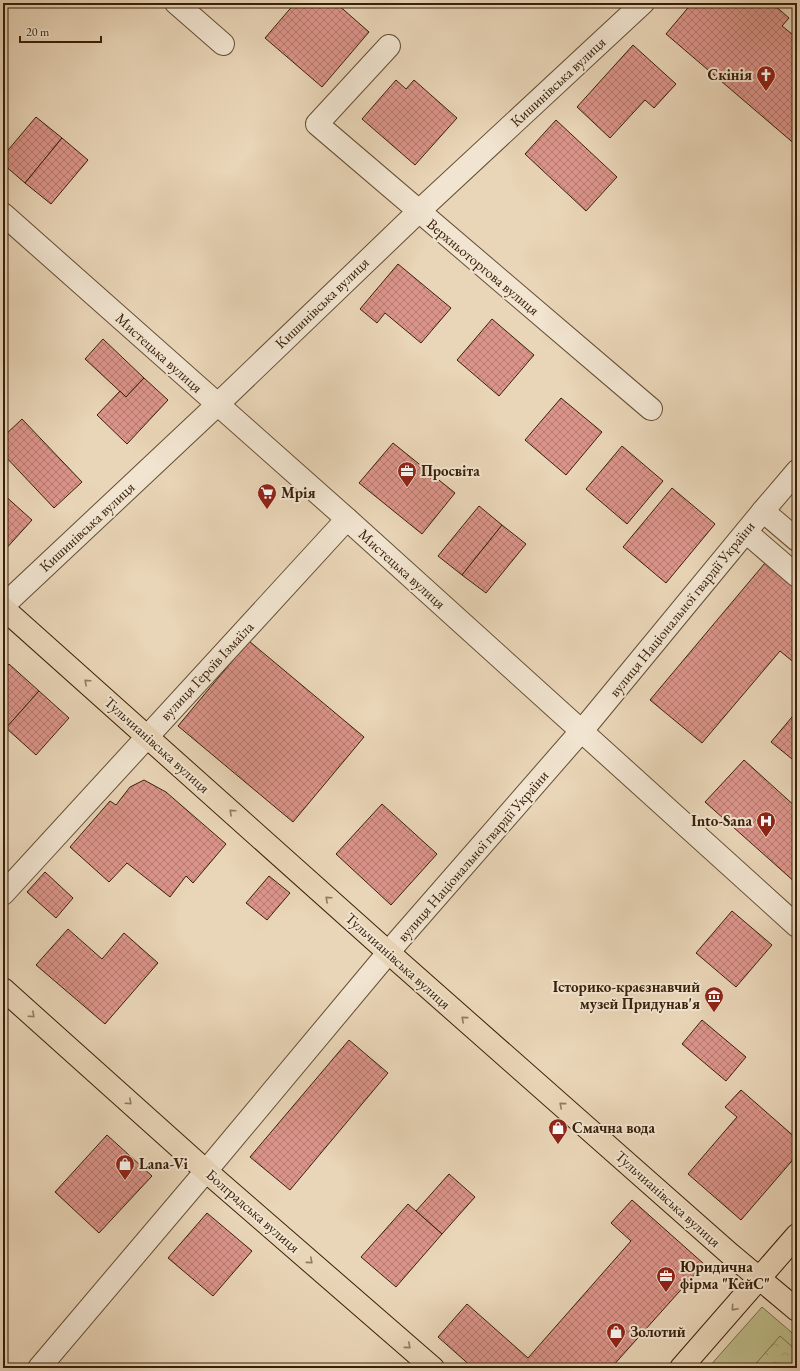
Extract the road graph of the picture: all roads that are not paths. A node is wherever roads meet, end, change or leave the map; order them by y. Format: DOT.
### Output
graph roads {
  1 [pos="176,3"];
  2 [pos="637,5"];
  3 [pos="224,44"];
  4 [pos="390,46"];
  5 [pos="418,212"];
  6 [pos="3,214"];
  7 [pos="217,405"];
  8 [pos="651,409"];
  9 [pos="797,471"];
  10 [pos="763,511"];
  11 [pos="347,519"];
  12 [pos="746,532"];
  13 [pos="797,540"];
  14 [pos="797,576"];
  15 [pos="3,607"];
  16 [pos="581,732"];
  17 [pos="147,736"];
  18 [pos="3,894"];
  19 [pos="797,926"];
  20 [pos="389,953"];
  21 [pos="3,989"];
  22 [pos="206,1171"];
  23 [pos="797,1235"];
  24 [pos="760,1278"];
  25 [pos="797,1310"];
  26 [pos="39,1368"];
  27 [pos="433,1368"];
  28 [pos="681,1368"];
  1 -- 3 [label="street"];
  2 -- 5 [label="street, Кишинівська вулиця"];
  4 -- 5 [label="street, Верхньоторгова вулиця"];
  5 -- 7 [label="street, Кишинівська вулиця"];
  5 -- 8 [label="street, Верхньоторгова вулиця"];
  6 -- 7 [label="street, Мистецька вулиця"];
  7 -- 11 [label="street, Мистецька вулиця"];
  7 -- 15 [label="street, Кишинівська вулиця"];
  9 -- 10 [label="street, вулиця Національної гвардії України"];
  10 -- 12 [label="street, вулиця Національної гвардії України"];
  10 -- 13 [label="street"];
  11 -- 16 [label="street, Мистецька вулиця"];
  11 -- 17 [label="street, вулиця Героїв Ізмаїла"];
  12 -- 14 [label="street"];
  12 -- 16 [label="street, вулиця Національної гвардії України"];
  17 -- 15 [label="main road, Тульчианівська вулиця, one-way"];
  16 -- 19 [label="street, Мистецька вулиця"];
  16 -- 20 [label="street, вулиця Національної гвардії України"];
  17 -- 18 [label="street, вулиця Героїв Ізмаїла"];
  20 -- 17 [label="main road, Тульчианівська вулиця, one-way"];
  20 -- 22 [label="street, вулиця Національної гвардії України"];
  24 -- 20 [label="main road, Тульчианівська вулиця, one-way"];
  21 -- 22 [label="main road, Болградська вулиця, one-way"];
  22 -- 26 [label="street, вулиця Національної гвардії України"];
  22 -- 27 [label="main road, Болградська вулиця, one-way"];
  23 -- 24 [label="main road"];
  24 -- 25 [label="main road, Тульчианівська вулиця"];
  24 -- 28 [label="main road, one-way"];
}
